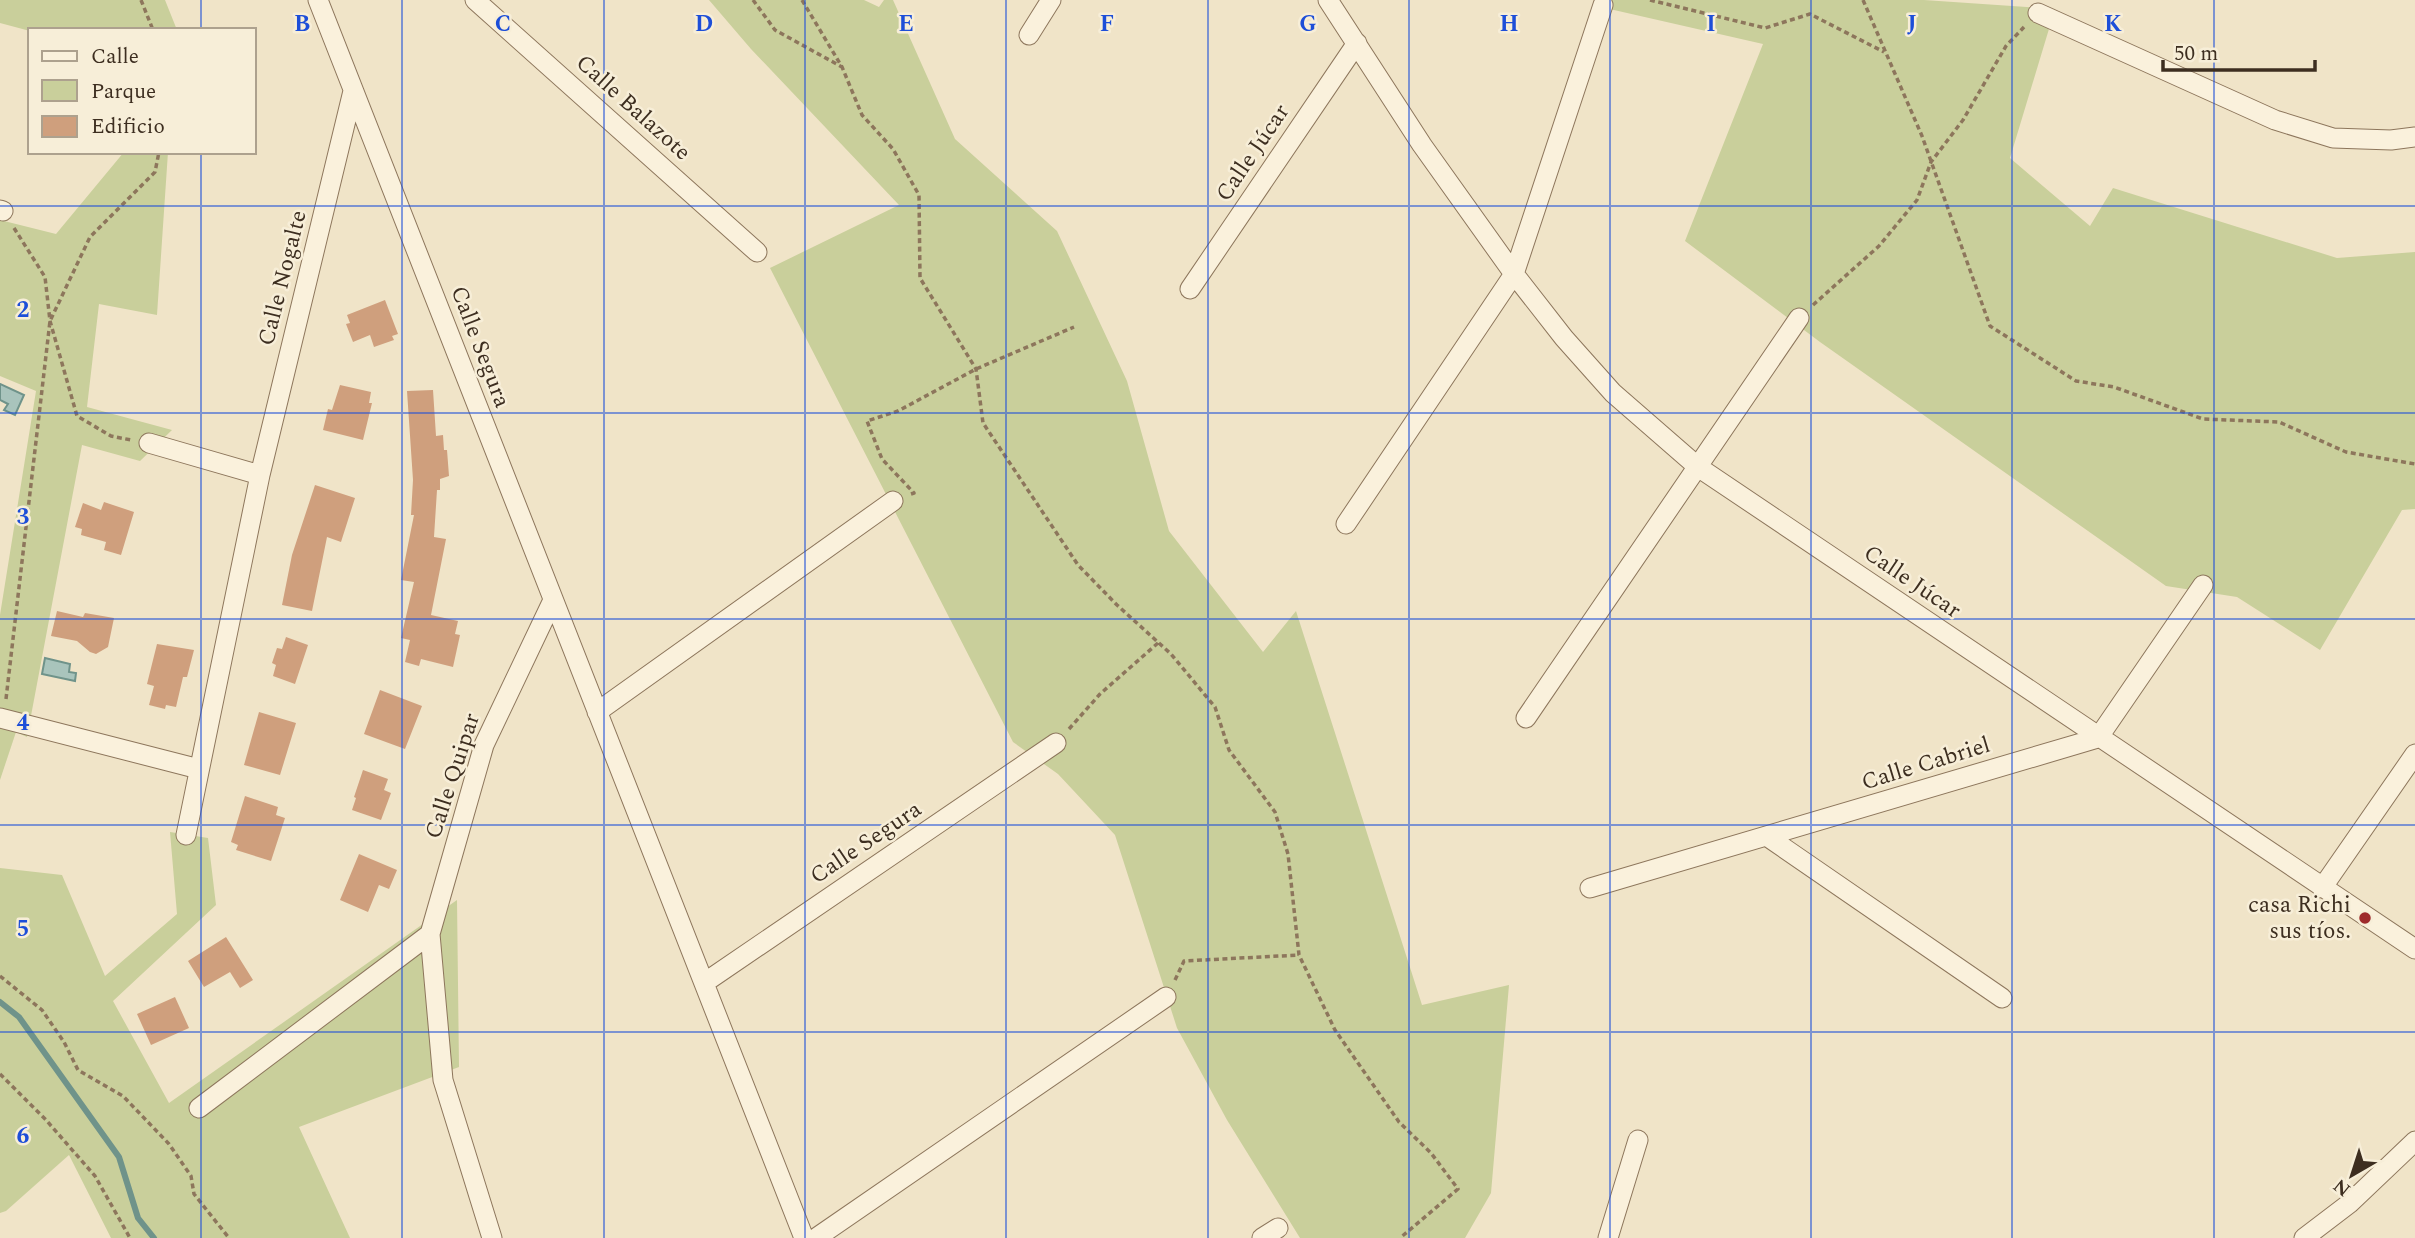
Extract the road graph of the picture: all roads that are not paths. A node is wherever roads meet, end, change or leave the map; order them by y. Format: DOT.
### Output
graph roads {
  1 [pos="318,0"];
  2 [pos="475,0"];
  3 [pos="1051,0"];
  4 [pos="1328,0"];
  5 [pos="1602,5"];
  6 [pos="2038,13"];
  7 [pos="1029,35"];
  8 [pos="1357,43"];
  9 [pos="353,91"];
  10 [pos="2415,137"];
  11 [pos="757,252"];
  12 [pos="1514,274"];
  13 [pos="1190,289"];
  14 [pos="1799,318"];
  15 [pos="149,443"];
  16 [pos="1698,467"];
  17 [pos="260,475"];
  18 [pos="893,501"];
  19 [pos="1346,524"];
  20 [pos="2203,585"];
  21 [pos="553,600"];
  22 [pos="597,712"];
  23 [pos="2,718"];
  24 [pos="1526,718"];
  25 [pos="2098,738"];
  26 [pos="1056,743"];
  27 [pos="2415,754"];
  28 [pos="199,769"];
  29 [pos="186,835"];
  30 [pos="1768,836"];
  31 [pos="1590,888"];
  32 [pos="2322,888"];
  33 [pos="430,934"];
  34 [pos="2415,949"];
  35 [pos="704,983"];
  36 [pos="1166,998"];
  37 [pos="2002,998"];
  38 [pos="199,1108"];
  39 [pos="1638,1140"];
  40 [pos="2415,1141"];
  41 [pos="492,1238"];
  42 [pos="804,1238"];
  43 [pos="816,1238"];
  44 [pos="1608,1238"];
  45 [pos="2304,1238"];
  1 -- 9 [label="street, Calle Segura"];
  2 -- 11 [label="street, Calle Balazote"];
  3 -- 7 [label="street"];
  4 -- 8 [label="street, Calle Júcar"];
  5 -- 12 [label="street"];
  6 -- 10 [label="street"];
  8 -- 12 [label="street, Calle Júcar"];
  8 -- 13 [label="street, Calle Júcar"];
  9 -- 17 [label="street, Calle Nogalte"];
  9 -- 21 [label="street, Calle Segura"];
  12 -- 16 [label="street, Calle Júcar"];
  12 -- 19 [label="street"];
  14 -- 16 [label="street"];
  15 -- 17 [label="street"];
  16 -- 24 [label="street"];
  16 -- 25 [label="street, Calle Júcar"];
  17 -- 28 [label="street, Calle Nogalte"];
  18 -- 22 [label="street"];
  20 -- 25 [label="street"];
  21 -- 22 [label="street, Calle Segura"];
  21 -- 33 [label="street, Calle Quipar"];
  22 -- 35 [label="street, Calle Segura"];
  23 -- 28 [label="street"];
  25 -- 30 [label="street, Calle Cabriel"];
  25 -- 32 [label="street, Calle Júcar"];
  26 -- 35 [label="street, Calle Segura"];
  27 -- 32 [label="street"];
  28 -- 29 [label="street, Calle Nogalte"];
  30 -- 31 [label="street, Calle Cabriel"];
  30 -- 37 [label="street"];
  32 -- 34 [label="street, Calle Júcar"];
  33 -- 38 [label="street"];
  33 -- 41 [label="street, Calle Quipar"];
  35 -- 42 [label="street, Calle Segura"];
  36 -- 43 [label="street"];
  39 -- 44 [label="street"];
  40 -- 45 [label="street"];
}
